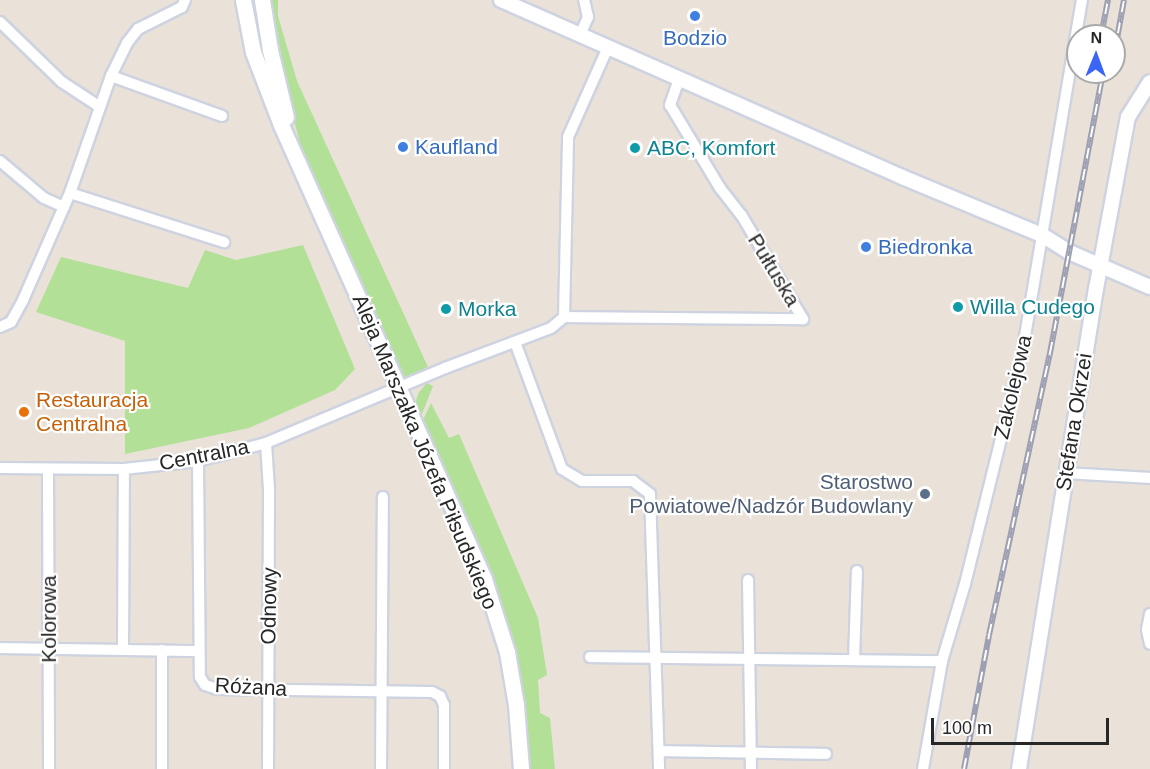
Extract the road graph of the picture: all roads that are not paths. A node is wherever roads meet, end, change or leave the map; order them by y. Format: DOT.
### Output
graph roads {
  1 [pos="185,0"];
  2 [pos="243,0"];
  3 [pos="262,0"];
  4 [pos="501,0"];
  5 [pos="584,0"];
  6 [pos="1082,0"];
  7 [pos="0,22"];
  8 [pos="580,35"];
  9 [pos="608,47"];
  10 [pos="111,76"];
  11 [pos="679,79"];
  12 [pos="1150,82"];
  13 [pos="100,107"];
  14 [pos="222,116"];
  15 [pos="293,146"];
  16 [pos="0,161"];
  17 [pos="70,193"];
  18 [pos="64,207"];
  19 [pos="1042,236"];
  20 [pos="224,242"];
  21 [pos="1101,266"];
  22 [pos="1150,287"];
  23 [pos="564,317"];
  24 [pos="0,327"];
  25 [pos="515,342"];
  26 [pos="397,389"];
  27 [pos="266,443"];
  28 [pos="198,461"];
  29 [pos="0,468"];
  30 [pos="48,469"];
  31 [pos="124,469"];
  32 [pos="1066,473"];
  33 [pos="1150,478"];
  34 [pos="383,497"];
  35 [pos="857,571"];
  36 [pos="748,580"];
  37 [pos="1150,616"];
  38 [pos="1150,644"];
  39 [pos="0,648"];
  40 [pos="49,649"];
  41 [pos="123,649"];
  42 [pos="162,650"];
  43 [pos="199,651"];
  44 [pos="590,657"];
  45 [pos="658,657"];
  46 [pos="750,657"];
  47 [pos="854,660"];
  48 [pos="942,661"];
  49 [pos="268,689"];
  50 [pos="381,691"];
  51 [pos="659,751"];
  52 [pos="751,752"];
  53 [pos="826,754"];
  54 [pos="49,769"];
  55 [pos="162,769"];
  56 [pos="268,769"];
  57 [pos="381,769"];
  58 [pos="444,769"];
  59 [pos="521,769"];
  60 [pos="659,769"];
  61 [pos="751,769"];
  62 [pos="923,769"];
  63 [pos="1019,769"];
  1 -- 10 [label="street"];
  2 -- 15 [label="main road"];
  3 -- 15 [label="main road"];
  4 -- 8 [label="street"];
  5 -- 8 [label="street"];
  6 -- 19 [label="street, Zakolejowa"];
  7 -- 13 [label="street"];
  8 -- 9 [label="street"];
  9 -- 11 [label="street"];
  9 -- 23 [label="street"];
  10 -- 13 [label="street"];
  10 -- 14 [label="street"];
  11 -- 19 [label="street"];
  11 -- 23 [label="street, Pułtuska"];
  12 -- 21 [label="street, Stefana Okrzei"];
  13 -- 17 [label="street"];
  15 -- 26 [label="main road, Aleja Marszałka Józefa Piłsudskiego"];
  16 -- 18 [label="street"];
  17 -- 18 [label="street"];
  17 -- 20 [label="street"];
  18 -- 24 [label="street"];
  19 -- 21 [label="street"];
  19 -- 48 [label="street, Zakolejowa"];
  21 -- 22 [label="street"];
  21 -- 32 [label="street, Stefana Okrzei"];
  23 -- 25 [label="street"];
  25 -- 26 [label="street, Centralna"];
  25 -- 45 [label="street"];
  26 -- 27 [label="street, Centralna"];
  26 -- 59 [label="main road, Aleja Marszałka Józefa Piłsudskiego"];
  27 -- 28 [label="street, Centralna"];
  27 -- 49 [label="street, Odnowy"];
  28 -- 31 [label="street, Centralna"];
  28 -- 43 [label="street"];
  29 -- 30 [label="street, Centralna"];
  30 -- 31 [label="street, Centralna"];
  30 -- 40 [label="street, Kolorowa"];
  31 -- 41 [label="street"];
  32 -- 33 [label="street"];
  32 -- 63 [label="street, Stefana Okrzei"];
  34 -- 50 [label="street"];
  35 -- 47 [label="street"];
  36 -- 46 [label="street"];
  37 -- 38 [label="street"];
  39 -- 40 [label="street, Różana"];
  40 -- 41 [label="street, Różana"];
  40 -- 54 [label="street, Kolorowa"];
  41 -- 42 [label="street, Różana"];
  42 -- 43 [label="street, Różana"];
  42 -- 55 [label="street"];
  43 -- 49 [label="street, Różana"];
  44 -- 45 [label="street"];
  45 -- 46 [label="street"];
  45 -- 51 [label="street"];
  46 -- 47 [label="street"];
  46 -- 52 [label="street"];
  47 -- 48 [label="street"];
  48 -- 62 [label="street, Zakolejowa"];
  49 -- 50 [label="street, Różana"];
  49 -- 56 [label="street, Odnowy"];
  50 -- 57 [label="street"];
  50 -- 58 [label="street, Różana"];
  51 -- 52 [label="street"];
  51 -- 60 [label="street"];
  52 -- 53 [label="street"];
  52 -- 61 [label="street"];
}
